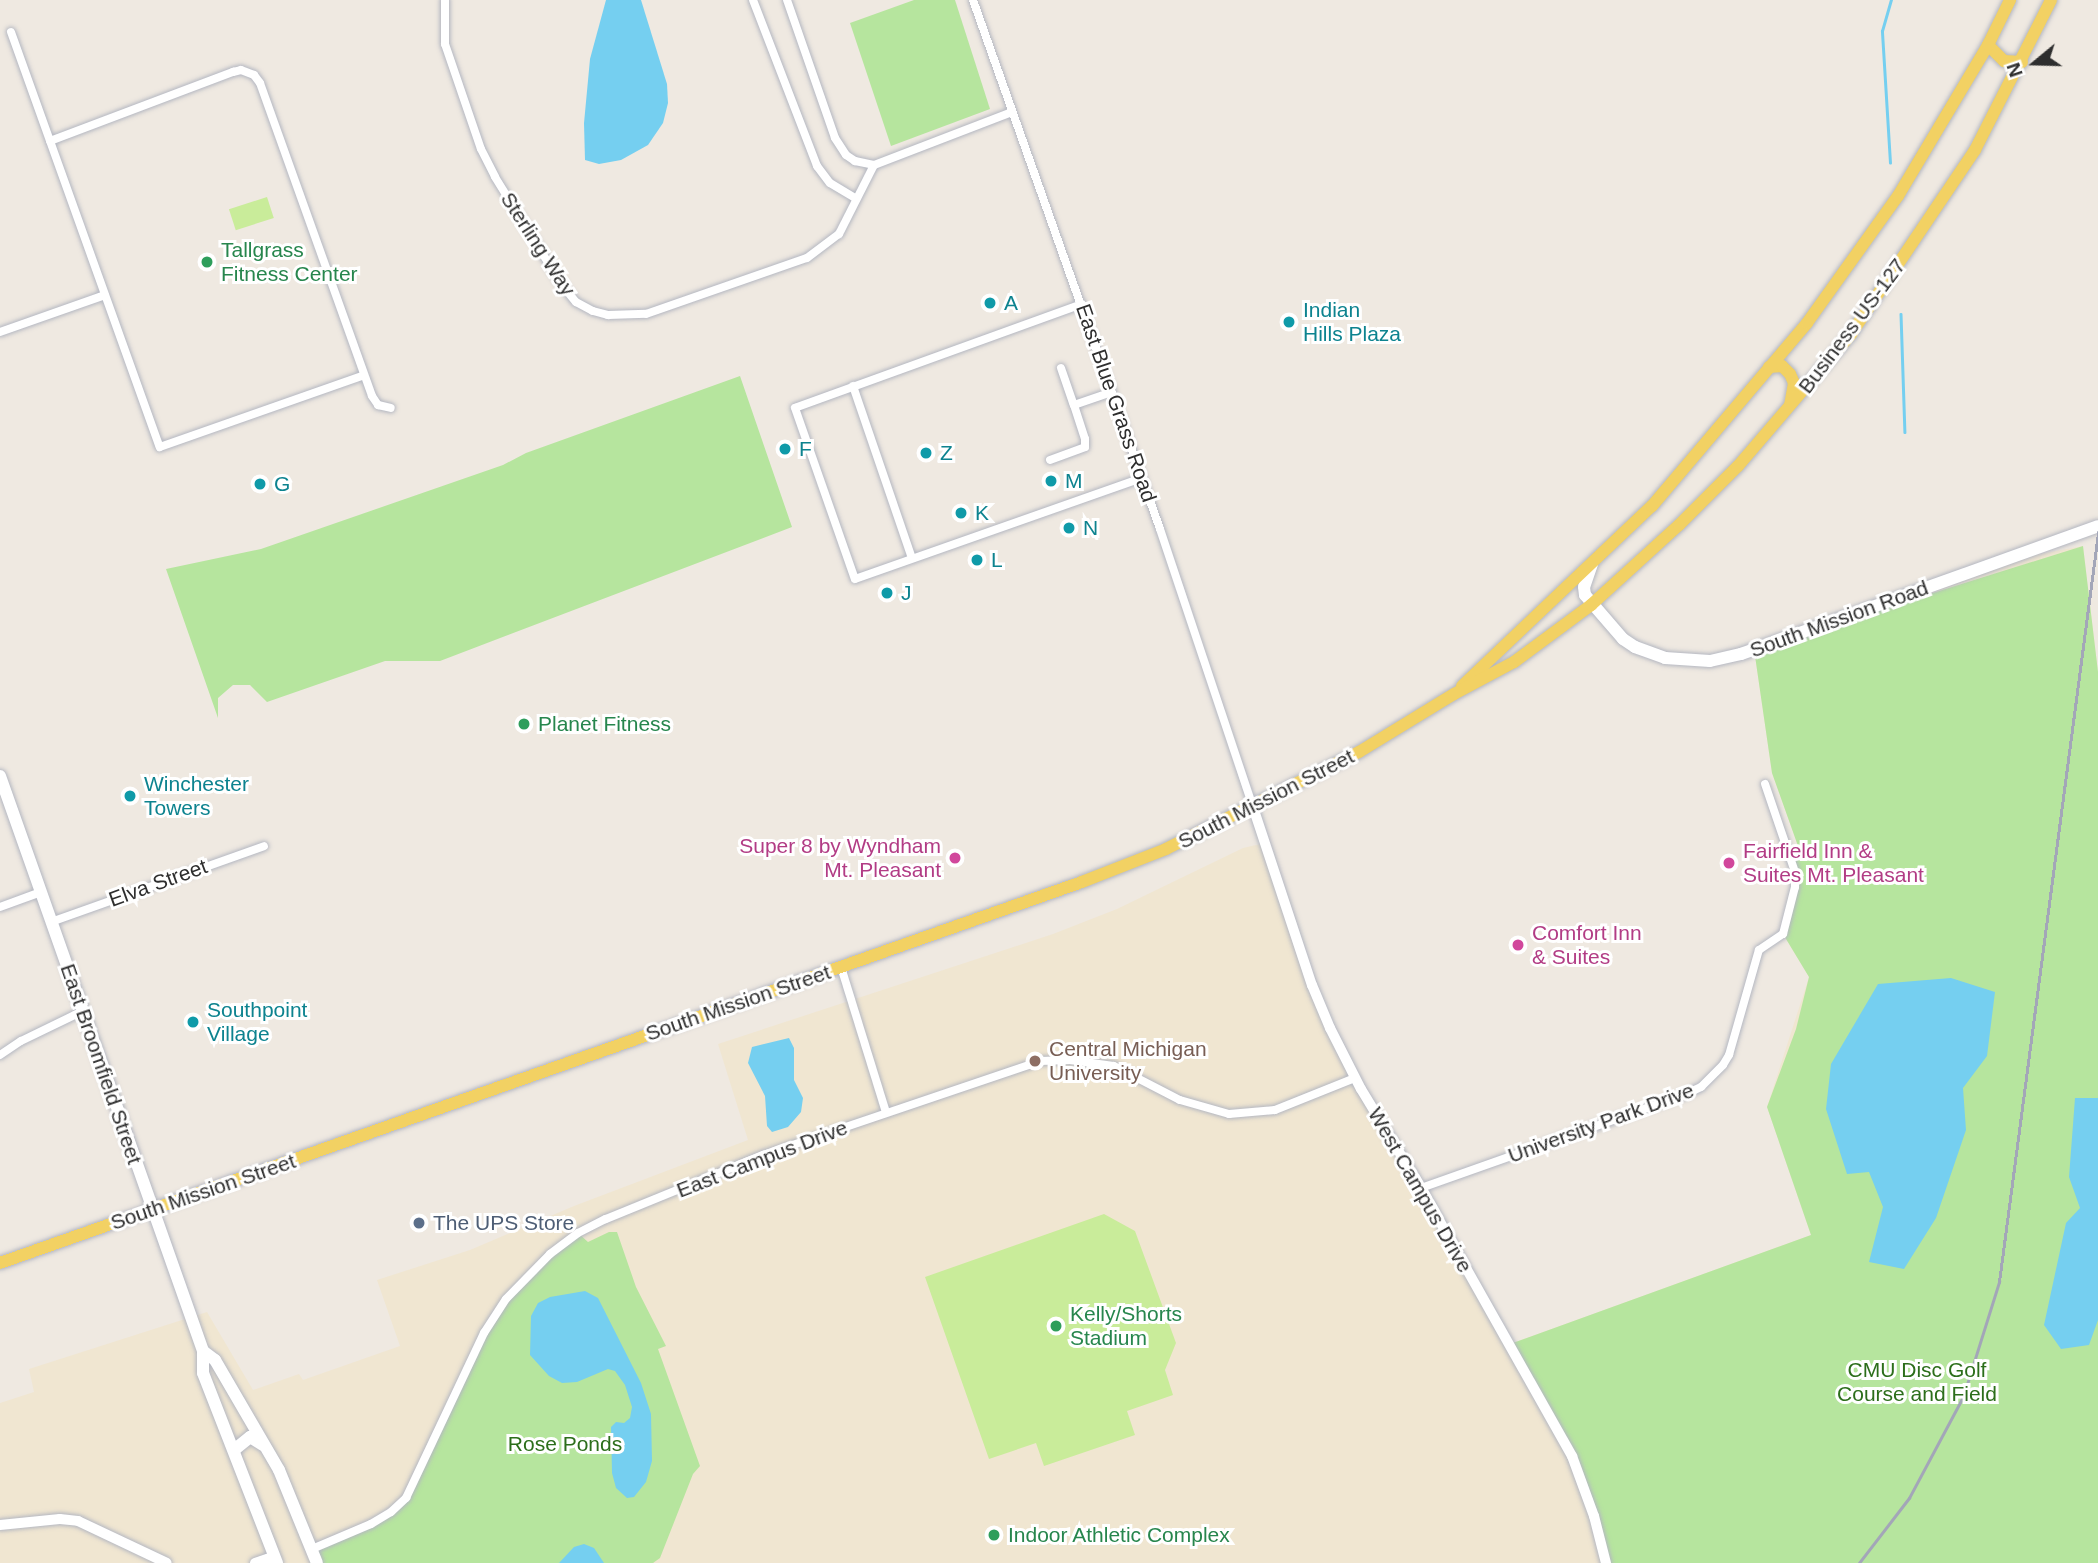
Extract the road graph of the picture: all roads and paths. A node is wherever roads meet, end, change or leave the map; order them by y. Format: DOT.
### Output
graph roads {
  1 [pos="445,0"];
  2 [pos="753,0"];
  3 [pos="787,0"];
  4 [pos="974,0"];
  5 [pos="2010,0"];
  6 [pos="2051,0"];
  7 [pos="11,32"];
  8 [pos="1988,44"];
  9 [pos="2022,62"];
  10 [pos="1012,112"];
  11 [pos="50,141"];
  12 [pos="874,165"];
  13 [pos="855,198"];
  14 [pos="105,295"];
  15 [pos="1082,304"];
  16 [pos="0,332"];
  17 [pos="1769,367"];
  18 [pos="1061,368"];
  19 [pos="364,374"];
  20 [pos="853,386"];
  21 [pos="1112,392"];
  22 [pos="1074,405"];
  23 [pos="391,408"];
  24 [pos="1788,408"];
  25 [pos="1050,460"];
  26 [pos="1142,478"];
  27 [pos="2092,528"];
  28 [pos="912,558"];
  29 [pos="1592,564"];
  30 [pos="1591,606"];
  31 [pos="1454,694"];
  32 [pos="0,776"];
  33 [pos="1765,784"];
  34 [pos="1253,807"];
  35 [pos="264,846"];
  36 [pos="41,892"];
  37 [pos="0,906"];
  38 [pos="51,922"];
  39 [pos="841,967"];
  40 [pos="83,1011"];
  41 [pos="0,1055"];
  42 [pos="1355,1078"];
  43 [pos="886,1112"];
  44 [pos="1421,1188"];
  45 [pos="153,1211"];
  46 [pos="0,1264"];
  47 [pos="203,1351"];
  48 [pos="266,1447"];
  49 [pos="234,1450"];
  50 [pos="0,1525"];
  51 [pos="312,1549"];
  52 [pos="276,1559"];
  53 [pos="167,1563"];
  54 [pos="255,1563"];
  55 [pos="317,1563"];
  56 [pos="1606,1563"];
  1 -- 13 [label="street, Sterling Way"];
  2 -- 13 [label="street"];
  3 -- 12 [label="street"];
  4 -- 10 [label="street, East Blue Grass Road"];
  5 -- 8 [label="main road, Business US-127"];
  6 -- 9 [label="main road, Business US-127"];
  7 -- 11 [label="street"];
  8 -- 9 [label="main road"];
  8 -- 17 [label="main road, Business US-127"];
  9 -- 24 [label="main road, Business US-127"];
  10 -- 12 [label="street"];
  10 -- 15 [label="street, East Blue Grass Road"];
  11 -- 14 [label="street"];
  11 -- 19 [label="street"];
  12 -- 13 [label="street, Sterling Way"];
  14 -- 16 [label="street"];
  14 -- 19 [label="street"];
  15 -- 20 [label="street"];
  15 -- 21 [label="street, East Blue Grass Road"];
  17 -- 24 [label="main road"];
  17 -- 29 [label="main road, Business US-127"];
  18 -- 22 [label="street"];
  19 -- 23 [label="street"];
  20 -- 28 [label="street"];
  20 -- 28 [label="street"];
  21 -- 22 [label="street"];
  21 -- 26 [label="street, East Blue Grass Road"];
  22 -- 25 [label="street"];
  24 -- 30 [label="main road, Business US-127"];
  26 -- 28 [label="street"];
  26 -- 34 [label="street, East Blue Grass Road"];
  27 -- 30 [label="main road, South Mission Road"];
  29 -- 30 [label="main road"];
  29 -- 31 [label="main road, South Mission Street"];
  30 -- 31 [label="main road, South Mission Street"];
  31 -- 34 [label="main road, South Mission Street"];
  32 -- 36 [label="main road, East Broomfield Street"];
  33 -- 44 [label="street, University Park Drive"];
  34 -- 39 [label="main road, South Mission Street"];
  34 -- 42 [label="street, West Campus Drive"];
  35 -- 38 [label="street, Elva Street"];
  36 -- 37 [label="street"];
  36 -- 38 [label="main road, East Broomfield Street"];
  38 -- 40 [label="main road, East Broomfield Street"];
  39 -- 43 [label="street"];
  39 -- 45 [label="main road, South Mission Street"];
  40 -- 41 [label="street"];
  40 -- 45 [label="main road, East Broomfield Street"];
  42 -- 43 [label="street, East Campus Drive"];
  42 -- 44 [label="street, West Campus Drive"];
  43 -- 51 [label="street, East Campus Drive"];
  44 -- 56 [label="street, West Campus Drive"];
  45 -- 46 [label="main road, South Mission Street"];
  45 -- 47 [label="main road, East Broomfield Street"];
  47 -- 48 [label="main road, East Broomfield Street"];
  47 -- 49 [label="main road, East Broomfield Street"];
  48 -- 49 [label="main road"];
  48 -- 51 [label="main road, East Broomfield Street"];
  49 -- 52 [label="main road, East Broomfield Street"];
  50 -- 53 [label="street"];
  51 -- 55 [label="main road, East Broomfield Street"];
  52 -- 54 [label="street"];
}
